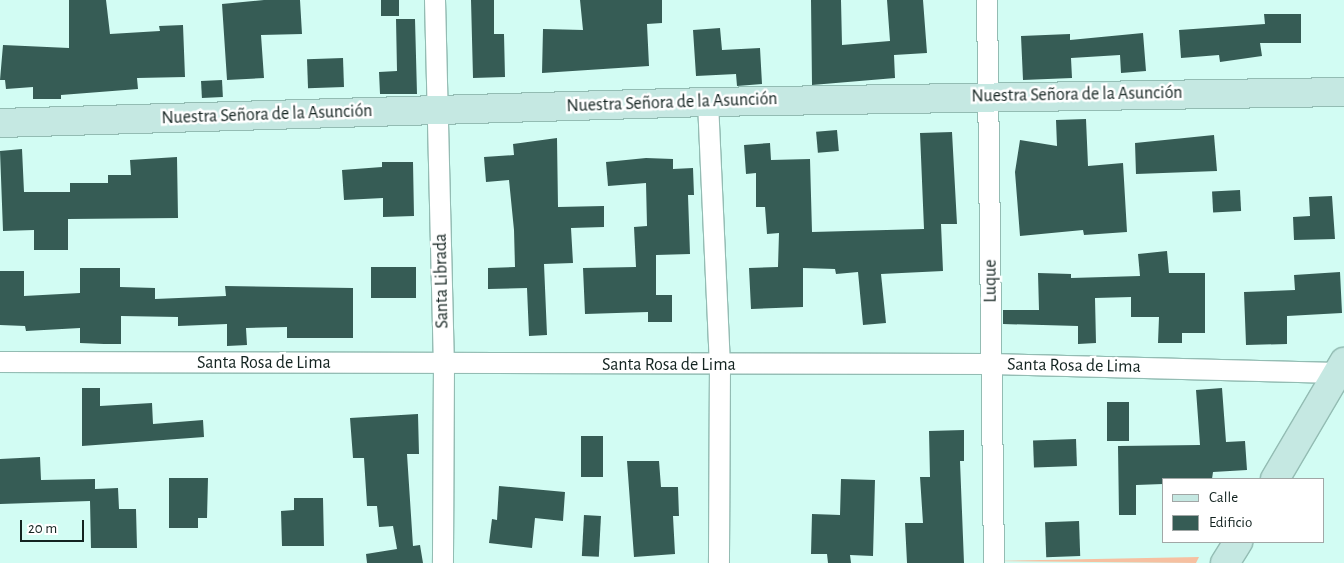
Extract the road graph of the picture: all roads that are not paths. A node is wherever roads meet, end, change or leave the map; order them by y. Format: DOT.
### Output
graph roads {
  1 [pos="435,0"];
  2 [pos="987,0"];
  3 [pos="1344,92"];
  4 [pos="991,95"];
  5 [pos="708,102"];
  6 [pos="438,110"];
  7 [pos="0,123"];
  8 [pos="0,362"];
  9 [pos="444,364"];
  10 [pos="991,364"];
  11 [pos="720,365"];
  12 [pos="1341,367"];
  13 [pos="1276,478"];
  14 [pos="1237,543"];
  15 [pos="443,563"];
  16 [pos="720,563"];
  17 [pos="994,563"];
  18 [pos="1225,563"];
  1 -- 6 [label="street, Santa Librada"];
  2 -- 4 [label="street, Luque"];
  3 -- 4 [label="street, Nuestra Señora de la Asunción"];
  4 -- 5 [label="street, Nuestra Señora de la Asunción"];
  4 -- 10 [label="street, Luque"];
  5 -- 6 [label="street, Nuestra Señora de la Asunción"];
  5 -- 11 [label="street"];
  6 -- 7 [label="street, Nuestra Señora de la Asunción"];
  6 -- 9 [label="street, Santa Librada"];
  8 -- 9 [label="street, Santa Rosa de Lima"];
  9 -- 11 [label="street, Santa Rosa de Lima"];
  9 -- 15 [label="street, Santa Librada"];
  10 -- 11 [label="street, Santa Rosa de Lima"];
  10 -- 12 [label="street, Santa Rosa de Lima"];
  10 -- 17 [label="street, Luque"];
  11 -- 16 [label="street"];
  12 -- 13 [label="street"];
  14 -- 18 [label="street"];
}
